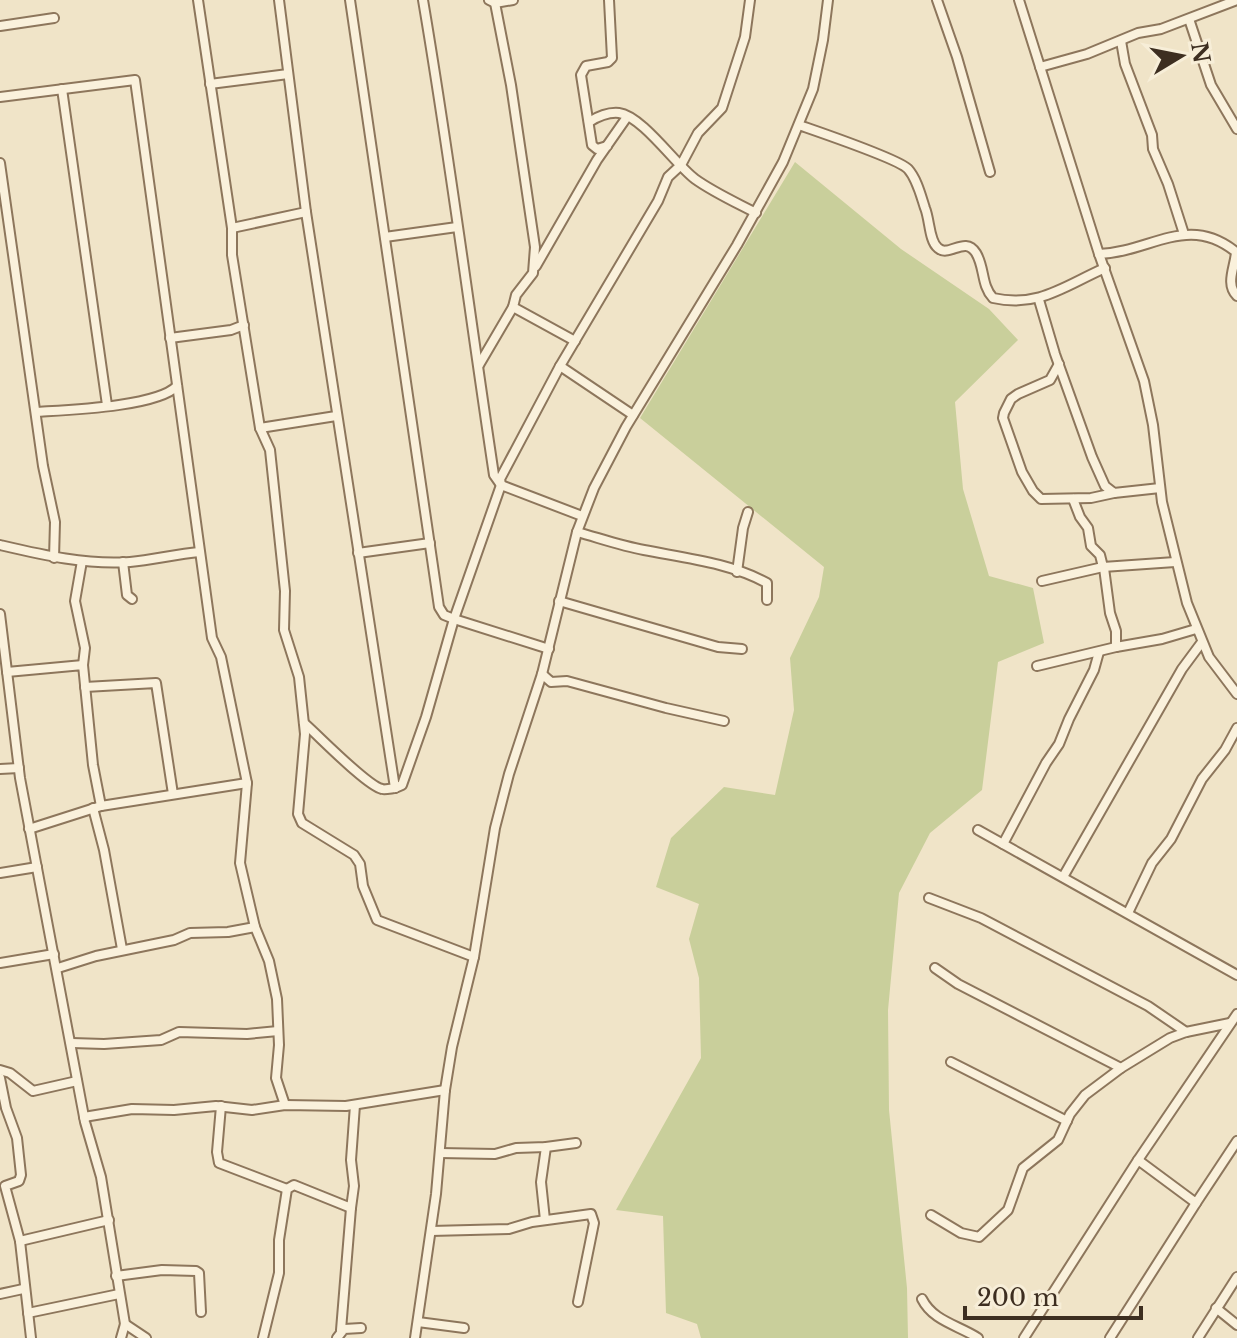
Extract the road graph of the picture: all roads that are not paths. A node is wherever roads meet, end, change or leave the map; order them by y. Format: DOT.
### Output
graph roads {
  1 [pos="198,0"];
  2 [pos="279,0"];
  3 [pos="350,0"];
  4 [pos="423,0"];
  5 [pos="513,0"];
  6 [pos="609,0"];
  7 [pos="750,0"];
  8 [pos="828,0"];
  9 [pos="937,0"];
  10 [pos="1019,0"];
  11 [pos="1237,0"];
  12 [pos="492,2"];
  13 [pos="54,18"];
  14 [pos="1189,19"];
  15 [pos="0,26"];
  16 [pos="1121,41"];
  17 [pos="1107,47"];
  18 [pos="1125,64"];
  19 [pos="1040,67"];
  20 [pos="288,74"];
  21 [pos="210,84"];
  22 [pos="62,89"];
  23 [pos="0,97"];
  24 [pos="627,117"];
  25 [pos="589,122"];
  26 [pos="799,125"];
  27 [pos="1237,129"];
  28 [pos="607,146"];
  29 [pos="0,163"];
  30 [pos="681,165"];
  31 [pos="990,172"];
  32 [pos="306,212"];
  33 [pos="756,213"];
  34 [pos="457,227"];
  35 [pos="232,228"];
  36 [pos="1184,234"];
  37 [pos="385,237"];
  38 [pos="539,249"];
  39 [pos="1237,252"];
  40 [pos="1099,254"];
  41 [pos="1105,268"];
  42 [pos="1237,296"];
  43 [pos="1039,300"];
  44 [pos="513,307"];
  45 [pos="244,325"];
  46 [pos="170,338"];
  47 [pos="575,341"];
  48 [pos="1059,364"];
  49 [pos="560,366"];
  50 [pos="478,367"];
  51 [pos="177,386"];
  52 [pos="107,405"];
  53 [pos="36,412"];
  54 [pos="633,415"];
  55 [pos="336,416"];
  56 [pos="260,428"];
  57 [pos="501,485"];
  58 [pos="1160,488"];
  59 [pos="1114,493"];
  60 [pos="1073,499"];
  61 [pos="748,512"];
  62 [pos="582,516"];
  63 [pos="577,532"];
  64 [pos="430,543"];
  65 [pos="0,545"];
  66 [pos="199,552"];
  67 [pos="358,553"];
  68 [pos="54,558"];
  69 [pos="82,561"];
  70 [pos="123,562"];
  71 [pos="1175,562"];
  72 [pos="1104,568"];
  73 [pos="737,572"];
  74 [pos="1042,581"];
  75 [pos="132,599"];
  76 [pos="767,600"];
  77 [pos="559,601"];
  78 [pos="0,614"];
  79 [pos="454,619"];
  80 [pos="1196,629"];
  81 [pos="1202,642"];
  82 [pos="1116,647"];
  83 [pos="549,649"];
  84 [pos="742,649"];
  85 [pos="1099,652"];
  86 [pos="83,665"];
  87 [pos="1037,666"];
  88 [pos="7,672"];
  89 [pos="542,674"];
  90 [pos="85,687"];
  91 [pos="1237,694"];
  92 [pos="724,721"];
  93 [pos="304,723"];
  94 [pos="1237,728"];
  95 [pos="19,768"];
  96 [pos="0,769"];
  97 [pos="247,783"];
  98 [pos="395,788"];
  99 [pos="173,794"];
  100 [pos="97,807"];
  101 [pos="29,829"];
  102 [pos="978,830"];
  103 [pos="1003,844"];
  104 [pos="37,867"];
  105 [pos="0,873"];
  106 [pos="1063,877"];
  107 [pos="929,898"];
  108 [pos="1128,913"];
  109 [pos="255,927"];
  110 [pos="122,949"];
  111 [pos="54,954"];
  112 [pos="474,957"];
  113 [pos="0,963"];
  114 [pos="58,968"];
  115 [pos="935,968"];
  116 [pos="1237,975"];
  117 [pos="1237,1014"];
  118 [pos="1230,1023"];
  119 [pos="278,1031"];
  120 [pos="1186,1032"];
  121 [pos="72,1043"];
  122 [pos="951,1062"];
  123 [pos="1121,1068"];
  124 [pos="0,1070"];
  125 [pos="0,1078"];
  126 [pos="77,1081"];
  127 [pos="445,1090"];
  128 [pos="285,1105"];
  129 [pos="355,1105"];
  130 [pos="221,1106"];
  131 [pos="84,1117"];
  132 [pos="1067,1121"];
  133 [pos="1237,1141"];
  134 [pos="576,1143"];
  135 [pos="546,1147"];
  136 [pos="440,1153"];
  137 [pos="1138,1160"];
  138 [pos="287,1189"];
  139 [pos="1196,1203"];
  140 [pos="351,1208"];
  141 [pos="931,1215"];
  142 [pos="109,1220"];
  143 [pos="545,1220"];
  144 [pos="431,1231"];
  145 [pos="20,1241"];
  146 [pos="116,1276"];
  147 [pos="1237,1277"];
  148 [pos="23,1289"];
  149 [pos="0,1294"];
  150 [pos="119,1294"];
  151 [pos="922,1299"];
  152 [pos="578,1302"];
  153 [pos="1216,1308"];
  154 [pos="201,1312"];
  155 [pos="28,1313"];
  156 [pos="418,1322"];
  157 [pos="1237,1325"];
  158 [pos="129,1328"];
  159 [pos="361,1328"];
  160 [pos="464,1328"];
  161 [pos="339,1334"];
  162 [pos="120,1336"];
  163 [pos="31,1338"];
  164 [pos="146,1338"];
  165 [pos="263,1338"];
  166 [pos="415,1338"];
  167 [pos="978,1338"];
  168 [pos="1024,1338"];
  169 [pos="1110,1338"];
  170 [pos="1198,1338"];
  1 -- 21 [label="street"];
  2 -- 20 [label="street"];
  3 -- 37 [label="street"];
  4 -- 34 [label="street"];
  5 -- 12 [label="street"];
  6 -- 25 [label="street"];
  7 -- 30 [label="street"];
  8 -- 26 [label="street"];
  9 -- 31 [label="street"];
  10 -- 19 [label="street"];
  11 -- 14 [label="street"];
  12 -- 38 [label="street"];
  13 -- 15 [label="street"];
  14 -- 16 [label="street"];
  14 -- 27 [label="street"];
  16 -- 17 [label="street"];
  16 -- 18 [label="street"];
  17 -- 18 [label="street"];
  17 -- 19 [label="street"];
  18 -- 36 [label="street"];
  19 -- 40 [label="street"];
  20 -- 21 [label="street"];
  20 -- 32 [label="street"];
  21 -- 35 [label="street"];
  22 -- 23 [label="street"];
  22 -- 46 [label="street"];
  22 -- 52 [label="street"];
  24 -- 25 [label="street"];
  24 -- 28 [label="street"];
  24 -- 30 [label="street"];
  25 -- 28 [label="street"];
  26 -- 33 [label="street"];
  26 -- 43 [label="street"];
  28 -- 38 [label="street"];
  29 -- 53 [label="street"];
  30 -- 33 [label="street"];
  30 -- 47 [label="street"];
  32 -- 35 [label="street"];
  32 -- 55 [label="street"];
  33 -- 54 [label="street"];
  34 -- 37 [label="street"];
  34 -- 50 [label="street"];
  35 -- 45 [label="street"];
  36 -- 39 [label="street"];
  36 -- 40 [label="street"];
  37 -- 64 [label="street"];
  38 -- 44 [label="street"];
  39 -- 42 [label="street"];
  40 -- 41 [label="street"];
  41 -- 43 [label="street"];
  41 -- 58 [label="street"];
  43 -- 48 [label="street"];
  44 -- 47 [label="street"];
  44 -- 50 [label="street"];
  45 -- 46 [label="street"];
  45 -- 56 [label="street"];
  46 -- 51 [label="street"];
  47 -- 49 [label="street"];
  48 -- 59 [label="street"];
  48 -- 60 [label="street"];
  49 -- 54 [label="street"];
  49 -- 57 [label="street"];
  50 -- 57 [label="street"];
  51 -- 52 [label="street"];
  51 -- 66 [label="street"];
  52 -- 53 [label="street"];
  53 -- 68 [label="street"];
  54 -- 62 [label="street"];
  55 -- 56 [label="street"];
  55 -- 67 [label="street"];
  56 -- 93 [label="street"];
  57 -- 62 [label="street"];
  57 -- 79 [label="street"];
  58 -- 59 [label="street"];
  58 -- 71 [label="street"];
  59 -- 60 [label="street"];
  60 -- 72 [label="street"];
  61 -- 73 [label="street"];
  62 -- 63 [label="street"];
  63 -- 73 [label="street"];
  63 -- 77 [label="street"];
  64 -- 67 [label="street"];
  64 -- 79 [label="street"];
  65 -- 68 [label="street"];
  66 -- 70 [label="street"];
  66 -- 97 [label="street"];
  67 -- 98 [label="street"];
  68 -- 69 [label="street"];
  69 -- 70 [label="street"];
  69 -- 86 [label="street"];
  70 -- 75 [label="street"];
  71 -- 72 [label="street"];
  71 -- 80 [label="street"];
  72 -- 74 [label="street"];
  72 -- 82 [label="street"];
  73 -- 76 [label="street"];
  77 -- 83 [label="street"];
  77 -- 84 [label="street"];
  78 -- 88 [label="street"];
  79 -- 83 [label="street"];
  79 -- 98 [label="street"];
  80 -- 81 [label="street"];
  80 -- 82 [label="street"];
  81 -- 91 [label="street"];
  81 -- 106 [label="street"];
  82 -- 85 [label="street"];
  83 -- 89 [label="street"];
  85 -- 87 [label="street"];
  85 -- 103 [label="street"];
  86 -- 88 [label="street"];
  86 -- 90 [label="street"];
  88 -- 95 [label="street"];
  89 -- 92 [label="street"];
  89 -- 112 [label="street"];
  90 -- 99 [label="street"];
  90 -- 100 [label="street"];
  93 -- 98 [label="street"];
  93 -- 112 [label="street"];
  94 -- 108 [label="street"];
  95 -- 96 [label="street"];
  95 -- 101 [label="street"];
  97 -- 99 [label="street"];
  97 -- 109 [label="street"];
  99 -- 100 [label="street"];
  100 -- 101 [label="street"];
  100 -- 110 [label="street"];
  101 -- 104 [label="street"];
  102 -- 103 [label="street"];
  103 -- 106 [label="street"];
  104 -- 105 [label="street"];
  104 -- 111 [label="street"];
  106 -- 108 [label="street"];
  107 -- 120 [label="street"];
  108 -- 116 [label="street"];
  109 -- 110 [label="street"];
  109 -- 119 [label="street"];
  110 -- 114 [label="street"];
  111 -- 113 [label="street"];
  111 -- 114 [label="street"];
  112 -- 127 [label="street"];
  114 -- 121 [label="street"];
  115 -- 123 [label="street"];
  117 -- 118 [label="street"];
  118 -- 120 [label="street"];
  118 -- 137 [label="street"];
  119 -- 121 [label="street"];
  119 -- 128 [label="street"];
  120 -- 123 [label="street"];
  121 -- 126 [label="street"];
  122 -- 132 [label="street"];
  123 -- 132 [label="street"];
  124 -- 126 [label="street"];
  125 -- 145 [label="street"];
  126 -- 131 [label="street"];
  127 -- 129 [label="street"];
  127 -- 136 [label="street"];
  128 -- 129 [label="street"];
  128 -- 130 [label="street"];
  129 -- 140 [label="street"];
  130 -- 131 [label="street"];
  130 -- 138 [label="street"];
  131 -- 142 [label="street"];
  132 -- 141 [label="street"];
  133 -- 139 [label="street"];
  134 -- 135 [label="street"];
  135 -- 136 [label="street"];
  135 -- 143 [label="street"];
  136 -- 144 [label="street"];
  137 -- 139 [label="street"];
  137 -- 168 [label="street"];
  138 -- 140 [label="street"];
  138 -- 165 [label="street"];
  139 -- 169 [label="street"];
  140 -- 161 [label="street"];
  142 -- 145 [label="street"];
  142 -- 146 [label="street"];
  143 -- 144 [label="street"];
  143 -- 152 [label="street"];
  144 -- 156 [label="street"];
  145 -- 148 [label="street"];
  146 -- 150 [label="street"];
  146 -- 154 [label="street"];
  147 -- 153 [label="street"];
  148 -- 149 [label="street"];
  148 -- 155 [label="street"];
  150 -- 155 [label="street"];
  150 -- 158 [label="street"];
  151 -- 167 [label="street"];
  153 -- 157 [label="street"];
  153 -- 170 [label="street"];
  155 -- 163 [label="street"];
  156 -- 160 [label="street"];
  156 -- 166 [label="street"];
  158 -- 162 [label="street"];
  158 -- 164 [label="street"];
  159 -- 161 [label="street"];
}
